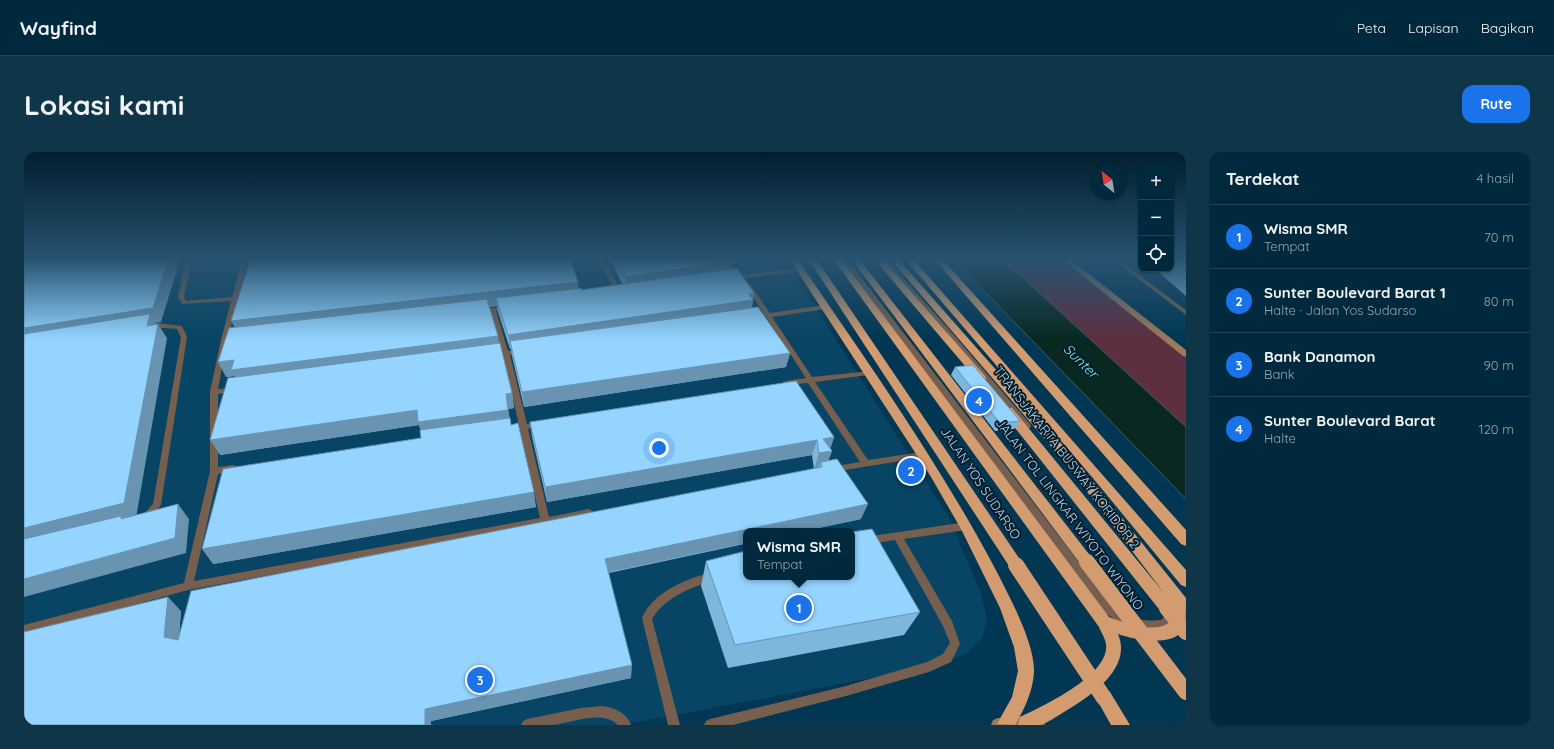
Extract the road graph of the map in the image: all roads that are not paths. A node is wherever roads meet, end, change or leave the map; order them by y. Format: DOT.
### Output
graph roads {
  1 [pos="183,287"];
  2 [pos="238,287"];
  3 [pos="616,287"];
  4 [pos="749,287"];
  5 [pos="815,287"];
  6 [pos="819,287"];
  7 [pos="859,287"];
  8 [pos="866,287"];
  9 [pos="876,287"];
  10 [pos="901,287"];
  11 [pos="907,287"];
  12 [pos="918,287"];
  13 [pos="933,287"];
  14 [pos="963,287"];
  15 [pos="1100,287"];
  16 [pos="1151,287"];
  17 [pos="628,294"];
  18 [pos="620,295"];
  19 [pos="612,296"];
  20 [pos="235,300"];
  21 [pos="1174,304"];
  22 [pos="1186,304"];
  23 [pos="514,307"];
  24 [pos="825,308"];
  25 [pos="492,309"];
  26 [pos="468,312"];
  27 [pos="1186,313"];
  28 [pos="768,315"];
  29 [pos="745,319"];
  30 [pos="141,328"];
  31 [pos="240,338"];
  32 [pos="224,340"];
  33 [pos="528,350"];
  34 [pos="505,354"];
  35 [pos="1186,354"];
  36 [pos="481,357"];
  37 [pos="868,373"];
  38 [pos="813,378"];
  39 [pos="779,384"];
  40 [pos="245,388"];
  41 [pos="214,392"];
  42 [pos="546,423"];
  43 [pos="523,427"];
  44 [pos="499,431"];
  45 [pos="922,455"];
  46 [pos="865,463"];
  47 [pos="238,467"];
  48 [pos="826,470"];
  49 [pos="214,471"];
  50 [pos="599,511"];
  51 [pos="545,521"];
  52 [pos="138,524"];
  53 [pos="966,526"];
  54 [pos="897,536"];
  55 [pos="1186,540"];
  56 [pos="855,543"];
  57 [pos="723,574"];
  58 [pos="1186,581"];
  59 [pos="188,586"];
  60 [pos="1104,604"];
  61 [pos="1185,609"];
  62 [pos="1104,622"];
  63 [pos="24,630"];
  64 [pos="1186,632"];
  65 [pos="1186,692"];
  66 [pos="1002,724"];
  67 [pos="1032,724"];
  68 [pos="527,725"];
  69 [pos="625,725"];
  70 [pos="674,725"];
  71 [pos="710,725"];
  72 [pos="1121,725"];
  1 -- 20 [label="lane"];
  2 -- 20 [label="lane"];
  3 -- 18 [label="lane"];
  4 -- 28 [label="lane"];
  5 -- 24 [label="highway"];
  6 -- 72 [label="highway, JALAN YOS SUDARSO, bridge"];
  7 -- 62 [label="highway"];
  8 -- 60 [label="lane, TRANSJAKARTA BUSWAY KORIDOR 2"];
  9 -- 65 [label="highway, JALAN TOL LINGKAR WIYOTO WIYONO, bridge"];
  10 -- 64 [label="highway, JALAN TOL LINGKAR WIYOTO WIYONO, bridge"];
  11 -- 60 [label="lane, TRANSJAKARTA BUSWAY KORIDOR 2"];
  12 -- 61 [label="highway"];
  13 -- 58 [label="highway"];
  14 -- 55 [label="highway"];
  15 -- 35 [label="street"];
  16 -- 21 [label="lane"];
  17 -- 18 [label="lane"];
  18 -- 19 [label="lane"];
  20 -- 32 [label="lane"];
  21 -- 22 [label="lane"];
  21 -- 27 [label="lane"];
  23 -- 25 [label="lane"];
  24 -- 28 [label="lane"];
  24 -- 37 [label="highway"];
  25 -- 26 [label="lane"];
  25 -- 34 [label="lane"];
  28 -- 29 [label="lane"];
  28 -- 38 [label="lane"];
  30 -- 52 [label="lane"];
  31 -- 32 [label="lane"];
  32 -- 41 [label="lane"];
  33 -- 34 [label="lane"];
  34 -- 36 [label="lane"];
  34 -- 43 [label="lane"];
  37 -- 38 [label="lane"];
  37 -- 45 [label="highway"];
  38 -- 39 [label="lane"];
  38 -- 46 [label="lane"];
  40 -- 41 [label="lane"];
  41 -- 49 [label="lane"];
  42 -- 43 [label="lane"];
  43 -- 44 [label="lane"];
  43 -- 51 [label="lane"];
  45 -- 46 [label="lane"];
  45 -- 53 [label="highway"];
  46 -- 48 [label="lane"];
  47 -- 49 [label="lane"];
  49 -- 59 [label="lane"];
  50 -- 51 [label="lane"];
  51 -- 59 [label="lane"];
  53 -- 54 [label="lane"];
  53 -- 66 [label="highway"];
  54 -- 56 [label="lane"];
  54 -- 71 [label="lane"];
  57 -- 70 [label="lane"];
  59 -- 63 [label="lane"];
  60 -- 62 [label="lane"];
  61 -- 62 [label="highway"];
  62 -- 67 [label="highway"];
  66 -- 67 [label="street"];
  68 -- 69 [label="lane"];
}
